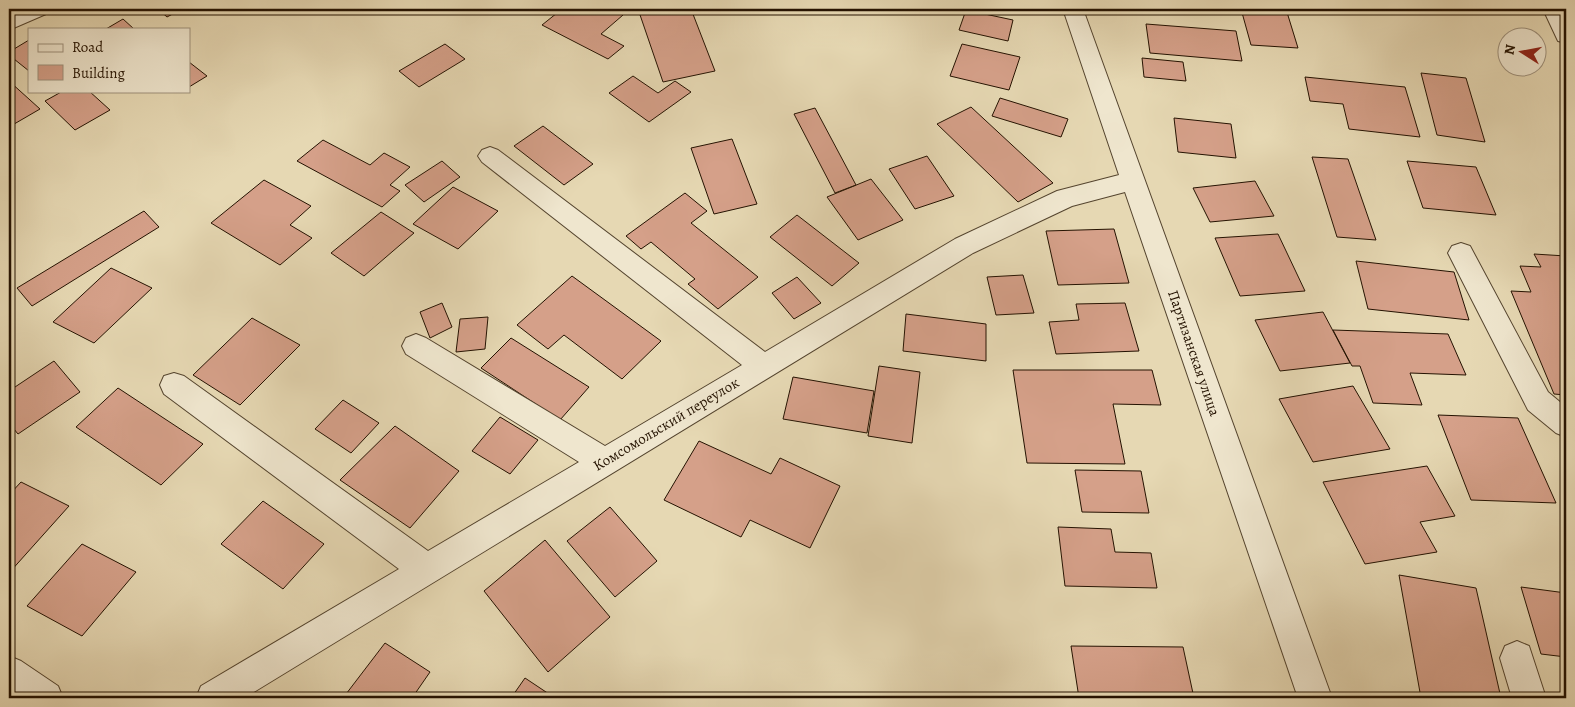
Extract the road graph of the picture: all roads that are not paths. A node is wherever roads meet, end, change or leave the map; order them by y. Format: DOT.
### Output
graph roads {
  1 [pos="39,9"];
  2 [pos="1073,9"];
  3 [pos="1553,9"];
  4 [pos="9,23"];
  5 [pos="1566,36"];
  6 [pos="490,156"];
  7 [pos="1134,181"];
  8 [pos="1461,253"];
  9 [pos="416,346"];
  10 [pos="763,366"];
  11 [pos="174,385"];
  12 [pos="1566,424"];
  13 [pos="605,462"];
  14 [pos="427,570"];
  15 [pos="1517,658"];
  16 [pos="9,672"];
  17 [pos="46,698"];
  18 [pos="213,698"];
  19 [pos="1314,698"];
  20 [pos="1529,698"];
  1 -- 4 [label="street"];
  2 -- 7 [label="street, Партизанская улица"];
  3 -- 5 [label="street"];
  6 -- 10 [label="street"];
  7 -- 10 [label="street, Комсомольский переулок"];
  7 -- 19 [label="street, Партизанская улица"];
  8 -- 12 [label="street"];
  9 -- 13 [label="street"];
  10 -- 13 [label="street, Комсомольский переулок"];
  11 -- 14 [label="street"];
  13 -- 14 [label="street, Комсомольский переулок"];
  14 -- 18 [label="street, Комсомольский переулок"];
  15 -- 20 [label="street"];
  16 -- 17 [label="street"];
}
